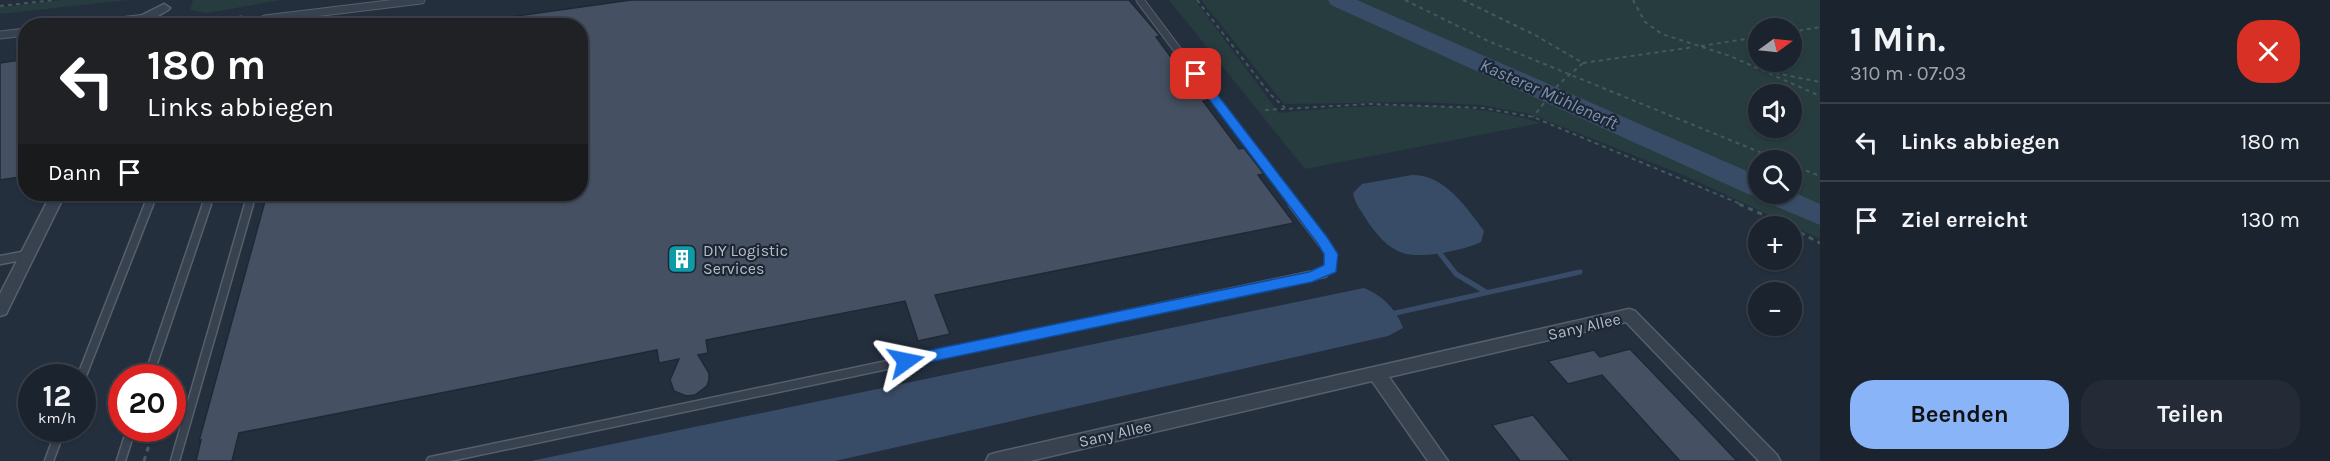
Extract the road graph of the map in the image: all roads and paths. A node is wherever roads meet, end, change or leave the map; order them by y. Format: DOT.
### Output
graph roads {
  1 [pos="54,0"];
  2 [pos="421,0"];
  3 [pos="1140,0"];
  4 [pos="1197,0"];
  5 [pos="1405,0"];
  6 [pos="1463,0"];
  7 [pos="1632,1"];
  8 [pos="0,6"];
  9 [pos="164,8"];
  10 [pos="251,15"];
  11 [pos="313,15"];
  12 [pos="150,18"];
  13 [pos="232,18"];
  14 [pos="277,18"];
  15 [pos="309,18"];
  16 [pos="1820,27"];
  17 [pos="1802,30"];
  18 [pos="18,33"];
  19 [pos="0,35"];
  20 [pos="1748,38"];
  21 [pos="1698,46"];
  22 [pos="1583,63"];
  23 [pos="1748,64"];
  24 [pos="1770,72"];
  25 [pos="1773,72"];
  26 [pos="1569,75"];
  27 [pos="1820,82"];
  28 [pos="1820,96"];
  29 [pos="1285,108"];
  30 [pos="1265,110"];
  31 [pos="1533,117"];
  32 [pos="1754,150"];
  33 [pos="1802,169"];
  34 [pos="1820,176"];
  35 [pos="54,201"];
  36 [pos="150,201"];
  37 [pos="208,201"];
  38 [pos="250,201"];
  39 [pos="1766,216"];
  40 [pos="1802,233"];
  41 [pos="1820,243"];
  42 [pos="27,255"];
  43 [pos="0,260"];
  44 [pos="0,310"];
  45 [pos="86,364"];
  46 [pos="153,364"];
  47 [pos="1376,373"];
  48 [pos="56,442"];
  49 [pos="127,442"];
  50 [pos="150,442"];
  51 [pos="49,461"];
  52 [pos="121,461"];
  53 [pos="144,461"];
  54 [pos="175,461"];
  55 [pos="431,461"];
  56 [pos="994,461"];
  57 [pos="1438,461"];
  58 [pos="1771,461"];
  1 -- 8 [label="path"];
  2 -- 11 [label="lane"];
  3 -- 55 [label="lane"];
  4 -- 29 [label="path"];
  5 -- 26 [label="path"];
  6 -- 22 [label="path"];
  7 -- 21 [label="path"];
  9 -- 12 [label="street"];
  10 -- 13 [label="path"];
  11 -- 14 [label="lane"];
  11 -- 15 [label="lane"];
  16 -- 17 [label="path"];
  18 -- 19 [label="lane"];
  20 -- 21 [label="path"];
  21 -- 22 [label="path"];
  21 -- 23 [label="path"];
  22 -- 26 [label="path"];
  24 -- 28 [label="path"];
  25 -- 27 [label="path"];
  26 -- 31 [label="path"];
  26 -- 32 [label="path"];
  29 -- 30 [label="path"];
  29 -- 31 [label="path"];
  31 -- 39 [label="path"];
  33 -- 34 [label="path"];
  35 -- 42 [label="street"];
  36 -- 45 [label="lane"];
  37 -- 46 [label="lane"];
  38 -- 54 [label="lane"];
  40 -- 41 [label="path"];
  42 -- 43 [label="lane"];
  42 -- 44 [label="street"];
  47 -- 56 [label="street, Sany Allee"];
  47 -- 57 [label="street"];
  47 -- 58 [label="street, Sany Allee"];
  48 -- 51 [label="lane"];
  49 -- 52 [label="lane"];
  50 -- 53 [label="path"];
}
